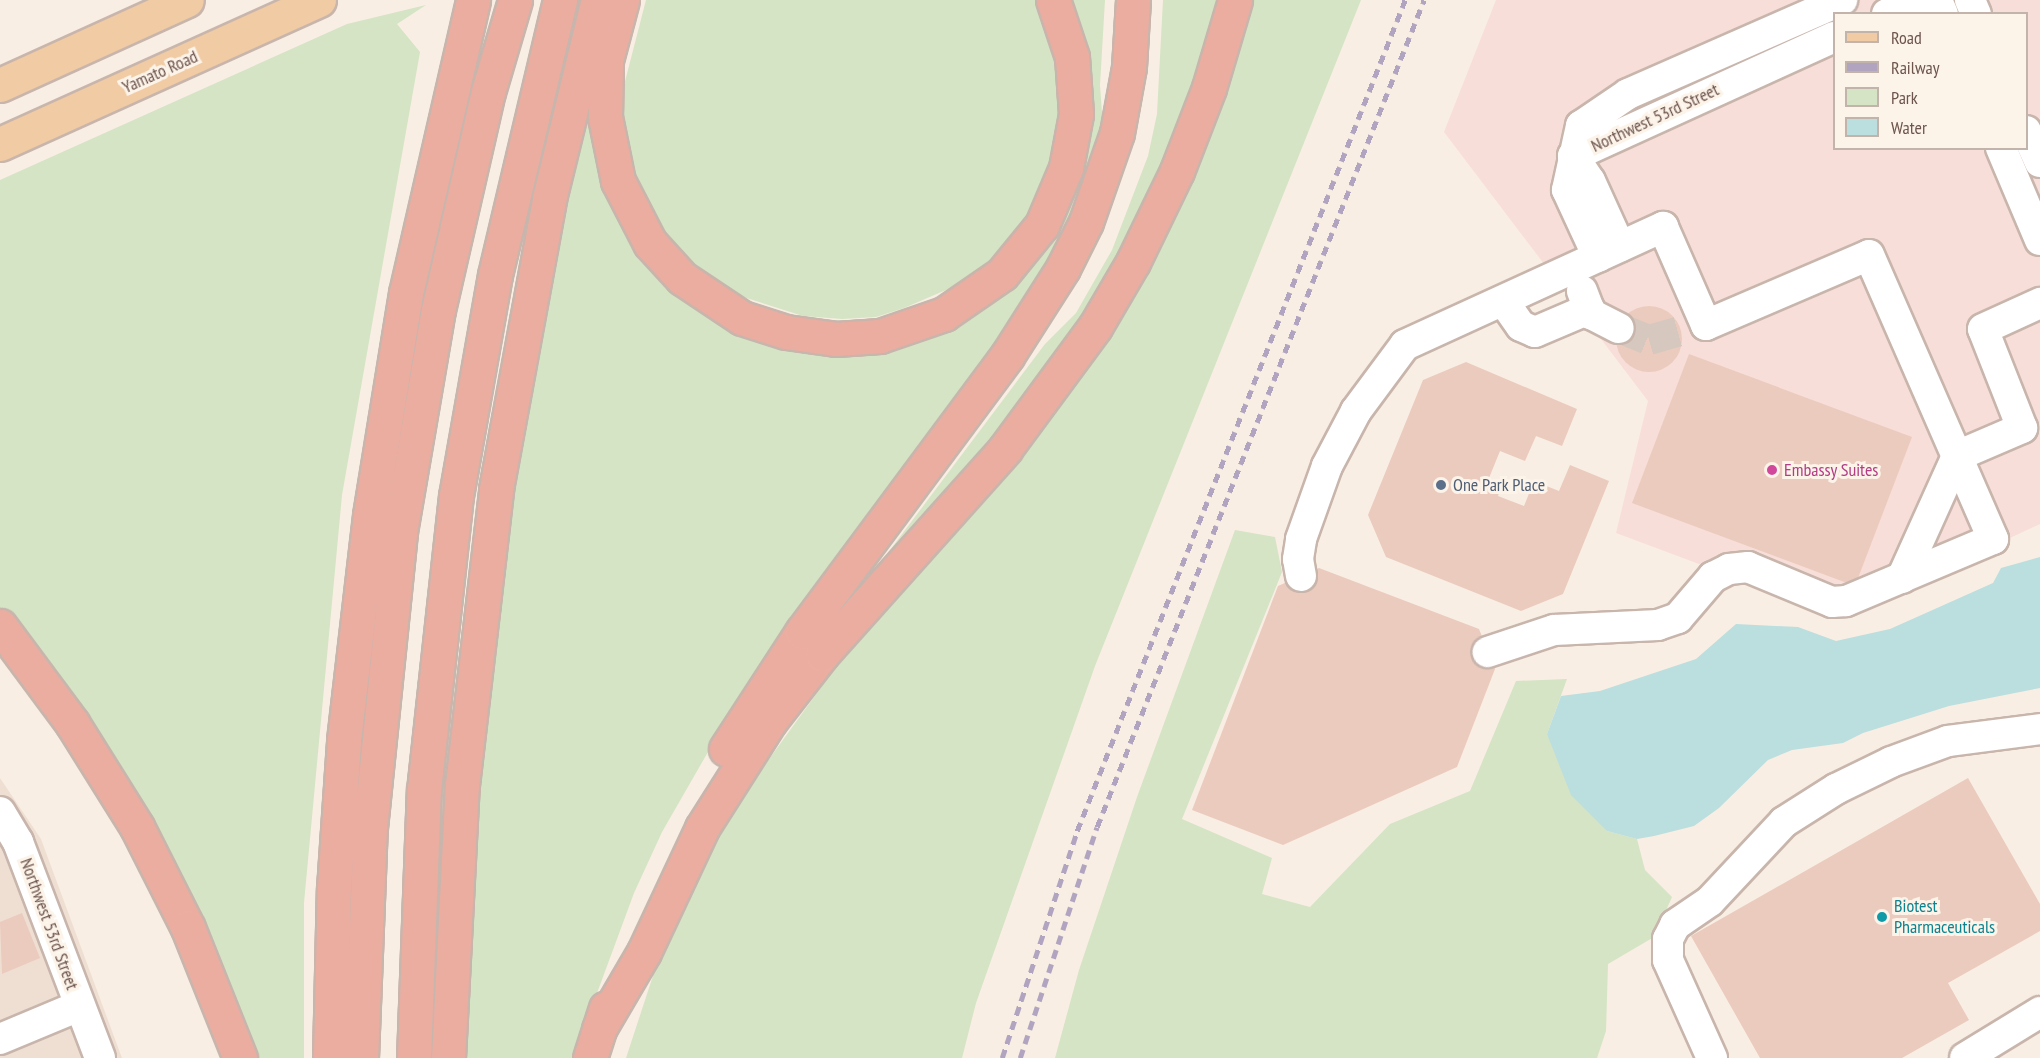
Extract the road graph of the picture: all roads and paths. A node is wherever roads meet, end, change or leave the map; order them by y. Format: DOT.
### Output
graph roads {
  1 [pos="187,0"];
  2 [pos="319,0"];
  3 [pos="515,0"];
  4 [pos="560,0"];
  5 [pos="598,0"];
  6 [pos="622,0"];
  7 [pos="1053,0"];
  8 [pos="1133,0"];
  9 [pos="1235,0"];
  10 [pos="1842,0"];
  11 [pos="1918,0"];
  12 [pos="470,6"];
  13 [pos="1891,12"];
  14 [pos="1833,37"];
  15 [pos="0,85"];
  16 [pos="2028,135"];
  17 [pos="0,144"];
  18 [pos="2002,150"];
  19 [pos="1573,156"];
  20 [pos="2040,162"];
  21 [pos="2040,240"];
  22 [pos="1597,258"];
  23 [pos="1503,302"];
  24 [pos="2040,303"];
  25 [pos="1589,309"];
  26 [pos="1618,328"];
  27 [pos="1957,456"];
  28 [pos="1301,576"];
  29 [pos="1902,578"];
  30 [pos="0,626"];
  31 [pos="1488,652"];
  32 [pos="2040,729"];
  33 [pos="0,812"];
  34 [pos="79,1006"];
  35 [pos="2040,1012"];
  36 [pos="0,1040"];
  37 [pos="595,1043"];
  38 [pos="100,1058"];
  39 [pos="240,1058"];
  40 [pos="330,1058"];
  41 [pos="361,1058"];
  42 [pos="414,1058"];
  43 [pos="448,1058"];
  44 [pos="1712,1058"];
  45 [pos="1965,1058"];
  1 -- 15 [label="main road"];
  2 -- 17 [label="main road, Yamato Road"];
  3 -- 41 [label="highway"];
  4 -- 42 [label="highway"];
  5 -- 43 [label="highway"];
  6 -- 7 [label="highway"];
  8 -- 37 [label="highway"];
  9 -- 37 [label="highway"];
  10 -- 19 [label="street, Northwest 53rd Street"];
  11 -- 13 [label="street"];
  12 -- 40 [label="highway"];
  14 -- 19 [label="street, Northwest 53rd Street"];
  16 -- 20 [label="street"];
  18 -- 21 [label="street"];
  19 -- 22 [label="street"];
  22 -- 23 [label="street"];
  22 -- 25 [label="street"];
  22 -- 27 [label="street"];
  23 -- 25 [label="street"];
  23 -- 28 [label="street"];
  24 -- 27 [label="street"];
  25 -- 26 [label="street"];
  27 -- 29 [label="street"];
  27 -- 29 [label="street"];
  29 -- 31 [label="street"];
  30 -- 39 [label="highway"];
  32 -- 44 [label="street"];
  33 -- 34 [label="street, Northwest 53rd Street"];
  34 -- 36 [label="street"];
  34 -- 38 [label="street, Northwest 53rd Street"];
  35 -- 45 [label="street"];
}
